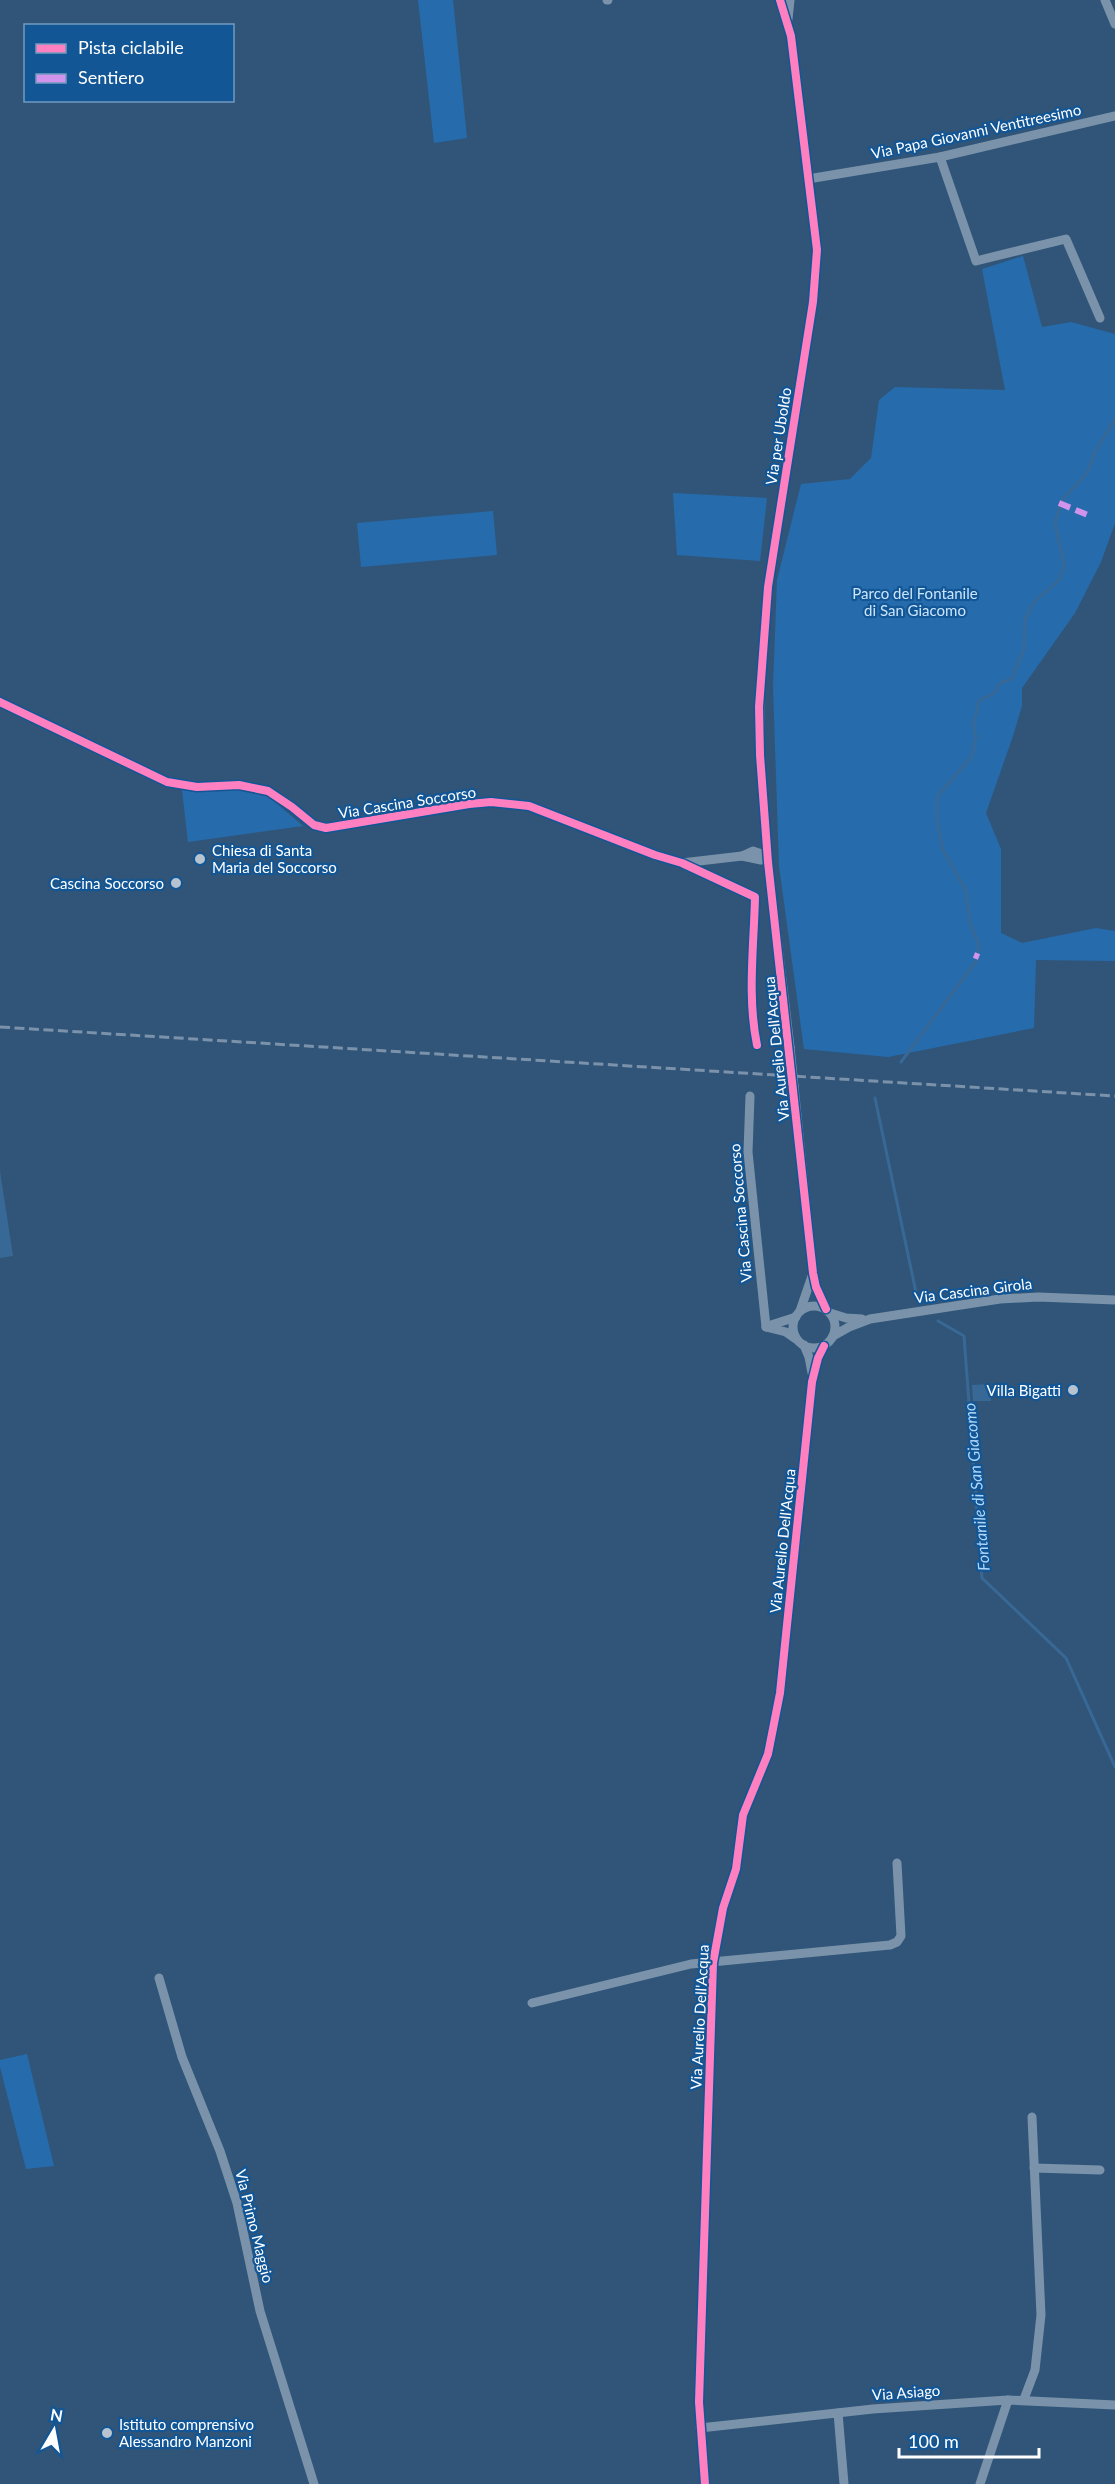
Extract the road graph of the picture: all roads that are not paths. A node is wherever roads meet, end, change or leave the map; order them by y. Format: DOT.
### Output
graph roads {
  1 [pos="780,0"];
  2 [pos="790,0"];
  3 [pos="1105,0"];
  4 [pos="788,21"];
  5 [pos="1115,24"];
  6 [pos="1115,116"];
  7 [pos="940,158"];
  8 [pos="808,179"];
  9 [pos="1100,318"];
  10 [pos="0,702"];
  11 [pos="768,856"];
  12 [pos="682,863"];
  13 [pos="757,1045"];
  14 [pos="750,1096"];
  15 [pos="813,1274"];
  16 [pos="1115,1299"];
  17 [pos="828,1311"];
  18 [pos="797,1315"];
  19 [pos="870,1319"];
  20 [pos="766,1326"];
  21 [pos="833,1336"];
  22 [pos="801,1343"];
  23 [pos="824,1346"];
  24 [pos="812,1382"];
  25 [pos="897,1863"];
  26 [pos="712,1963"];
  27 [pos="159,1978"];
  28 [pos="532,2003"];
  29 [pos="1032,2117"];
  30 [pos="1034,2168"];
  31 [pos="1100,2170"];
  32 [pos="1024,2399"];
  33 [pos="1008,2400"];
  34 [pos="1115,2405"];
  35 [pos="838,2413"];
  36 [pos="700,2428"];
  37 [pos="314,2484"];
  38 [pos="705,2484"];
  39 [pos="844,2484"];
  40 [pos="980,2484"];
  1 -- 4 [label="street, Via per Uboldo"];
  2 -- 4 [label="street, Via per Uboldo"];
  3 -- 5 [label="street"];
  4 -- 8 [label="street, Via per Uboldo"];
  6 -- 7 [label="street, Via Papa Giovanni Ventitreesimo"];
  7 -- 8 [label="street, Via Papa Giovanni Ventitreesimo"];
  7 -- 9 [label="street"];
  8 -- 11 [label="street, Via per Uboldo"];
  10 -- 12 [label="street, Via Cascina Soccorso"];
  11 -- 12 [label="street, Via Cascina Soccorso"];
  11 -- 15 [label="street, Via Aurelio Dell'Acqua, bridge"];
  12 -- 13 [label="street, Via Cascina Soccorso"];
  14 -- 20 [label="street, Via Cascina Soccorso"];
  15 -- 17 [label="street, Via Aurelio Dell'Acqua"];
  15 -- 18 [label="street, Via Aurelio Dell'Acqua"];
  16 -- 19 [label="street, Via Cascina Girola"];
  17 -- 18 [label="street"];
  17 -- 19 [label="street, Via Cascina Girola"];
  17 -- 21 [label="street"];
  18 -- 20 [label="street"];
  18 -- 22 [label="street"];
  19 -- 21 [label="street, Via Cascina Girola"];
  20 -- 22 [label="street"];
  21 -- 23 [label="street"];
  22 -- 23 [label="street"];
  22 -- 24 [label="street, Via Aurelio Dell'Acqua"];
  23 -- 24 [label="street, Via Aurelio Dell'Acqua"];
  24 -- 26 [label="street, Via Aurelio Dell'Acqua"];
  25 -- 26 [label="street"];
  26 -- 28 [label="street"];
  26 -- 36 [label="street, Via Aurelio Dell'Acqua"];
  27 -- 37 [label="street, Via Primo Maggio"];
  29 -- 30 [label="street"];
  30 -- 31 [label="street"];
  30 -- 32 [label="street"];
  32 -- 33 [label="street, Via Asiago"];
  32 -- 34 [label="street, Via Asiago"];
  33 -- 35 [label="street, Via Asiago"];
  33 -- 40 [label="street"];
  35 -- 36 [label="street, Via Asiago"];
  35 -- 39 [label="street"];
  36 -- 38 [label="street, Via Aurelio Dell'Acqua"];
}
